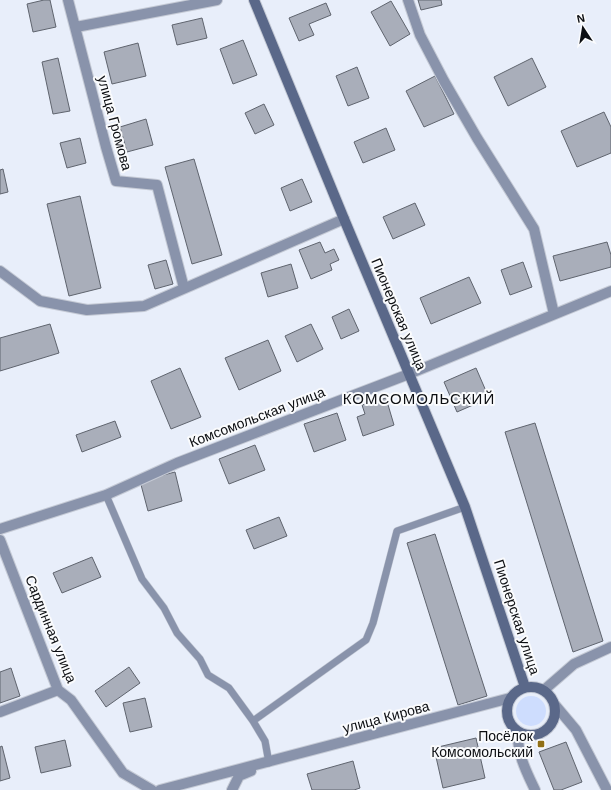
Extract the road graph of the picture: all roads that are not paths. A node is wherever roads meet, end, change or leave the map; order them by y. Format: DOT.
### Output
graph roads {
  1 [pos="68,0"];
  2 [pos="217,0"];
  3 [pos="254,0"];
  4 [pos="408,0"];
  5 [pos="76,27"];
  6 [pos="344,219"];
  7 [pos="0,271"];
  8 [pos="184,288"];
  9 [pos="611,291"];
  10 [pos="554,314"];
  11 [pos="409,374"];
  12 [pos="106,495"];
  13 [pos="465,507"];
  14 [pos="0,530"];
  15 [pos="0,540"];
  16 [pos="611,647"];
  17 [pos="525,687"];
  18 [pos="58,690"];
  19 [pos="544,690"];
  20 [pos="510,698"];
  21 [pos="555,705"];
  22 [pos="0,712"];
  23 [pos="253,721"];
  24 [pos="518,732"];
  25 [pos="269,762"];
  26 [pos="152,790"];
  27 [pos="160,790"];
  28 [pos="232,790"];
  29 [pos="535,790"];
  30 [pos="607,790"];
  1 -- 5 [label="street, улица Громова"];
  2 -- 5 [label="street"];
  3 -- 6 [label="street, Пионерская улица"];
  4 -- 10 [label="street"];
  5 -- 8 [label="street, улица Громова"];
  6 -- 8 [label="street"];
  6 -- 11 [label="street, Пионерская улица"];
  7 -- 8 [label="street"];
  9 -- 10 [label="street, Комсомольская улица"];
  10 -- 11 [label="street, Комсомольская улица"];
  11 -- 12 [label="street, Комсомольская улица"];
  11 -- 13 [label="street, Пионерская улица"];
  12 -- 14 [label="street, Комсомольская улица"];
  12 -- 23 [label="lane"];
  13 -- 17 [label="street, Пионерская улица"];
  13 -- 23 [label="lane"];
  15 -- 18 [label="street, Сардинная улица"];
  16 -- 19 [label="street"];
  17 -- 19 [label="street, Пионерская улица"];
  17 -- 20 [label="street, Пионерская улица"];
  18 -- 22 [label="street"];
  18 -- 26 [label="street, Сардинная улица"];
  19 -- 21 [label="street, Пионерская улица"];
  20 -- 24 [label="street"];
  20 -- 25 [label="street, улица Кирова"];
  21 -- 24 [label="street"];
  21 -- 30 [label="street, Пионерская улица"];
  23 -- 25 [label="lane"];
  24 -- 29 [label="street"];
  25 -- 27 [label="street"];
  25 -- 28 [label="street"];
}
